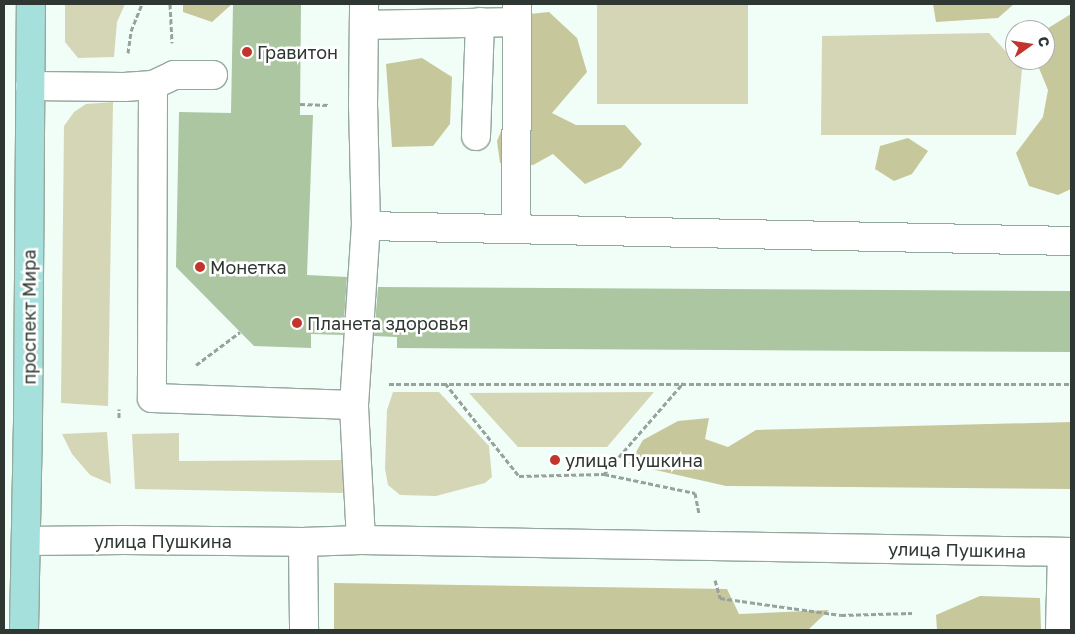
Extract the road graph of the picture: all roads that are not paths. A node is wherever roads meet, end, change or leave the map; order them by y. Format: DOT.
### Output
graph roads {
  1 [pos="31,4"];
  2 [pos="517,13"];
  3 [pos="364,14"];
  4 [pos="480,22"];
  5 [pos="213,75"];
  6 [pos="163,80"];
  7 [pos="30,86"];
  8 [pos="476,136"];
  9 [pos="366,226"];
  10 [pos="516,229"];
  11 [pos="1071,241"];
  12 [pos="355,395"];
  13 [pos="361,540"];
  14 [pos="15,541"];
  15 [pos="304,542"];
  16 [pos="1067,552"];
  17 [pos="24,630"];
  18 [pos="304,630"];
  19 [pos="1060,630"];
  1 -- 7 [label="main road, проспект Мира"];
  2 -- 4 [label="street"];
  2 -- 10 [label="street"];
  3 -- 4 [label="street"];
  3 -- 9 [label="street"];
  4 -- 8 [label="street"];
  5 -- 6 [label="street"];
  6 -- 7 [label="street"];
  6 -- 12 [label="street"];
  7 -- 14 [label="main road, проспект Мира"];
  9 -- 10 [label="street"];
  9 -- 12 [label="street"];
  10 -- 11 [label="street"];
  12 -- 13 [label="street"];
  13 -- 15 [label="street, улица Пушкина"];
  13 -- 16 [label="street, улица Пушкина"];
  14 -- 15 [label="street, улица Пушкина"];
  14 -- 17 [label="main road, проспект Мира"];
  15 -- 18 [label="street"];
  16 -- 19 [label="street"];
}
